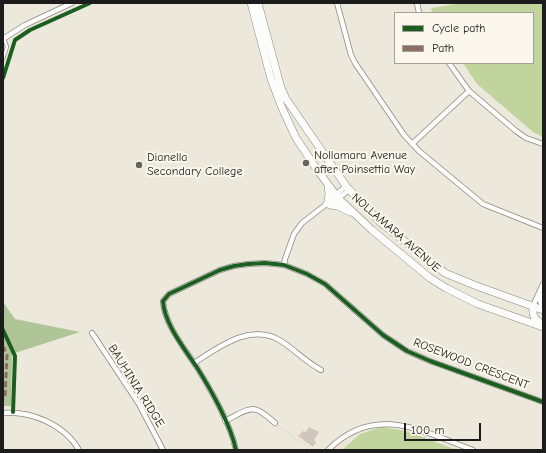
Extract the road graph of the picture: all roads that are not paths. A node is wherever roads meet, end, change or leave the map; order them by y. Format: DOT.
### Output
graph roads {
  1 [pos="72,3"];
  2 [pos="251,3"];
  3 [pos="258,3"];
  4 [pos="337,3"];
  5 [pos="3,38"];
  6 [pos="3,59"];
  7 [pos="450,64"];
  8 [pos="469,91"];
  9 [pos="297,116"];
  10 [pos="299,143"];
  11 [pos="412,144"];
  12 [pos="543,144"];
  13 [pos="328,183"];
  14 [pos="347,188"];
  15 [pos="338,197"];
  16 [pos="327,204"];
  17 [pos="357,215"];
  18 [pos="543,228"];
  19 [pos="284,266"];
  20 [pos="543,284"];
  21 [pos="541,290"];
  22 [pos="533,306"];
  23 [pos="543,309"];
  24 [pos="543,326"];
  25 [pos="92,333"];
  26 [pos="194,363"];
  27 [pos="320,370"];
  28 [pos="543,402"];
  29 [pos="3,413"];
  30 [pos="225,421"];
  31 [pos="275,423"];
  32 [pos="79,450"];
  33 [pos="163,450"];
  34 [pos="236,450"];
  35 [pos="328,450"];
  36 [pos="473,450"];
  1 -- 5 [label="street"];
  2 -- 10 [label="main road, NOLLAMARA AVENUE"];
  3 -- 9 [label="main road, NOLLAMARA AVENUE"];
  4 -- 11 [label="street"];
  5 -- 6 [label="lane"];
  7 -- 8 [label="street"];
  8 -- 11 [label="street"];
  8 -- 12 [label="street"];
  9 -- 10 [label="main road"];
  9 -- 14 [label="main road, NOLLAMARA AVENUE"];
  10 -- 13 [label="main road, NOLLAMARA AVENUE"];
  11 -- 18 [label="street"];
  13 -- 15 [label="main road, NOLLAMARA AVENUE"];
  13 -- 16 [label="main road"];
  14 -- 15 [label="street"];
  14 -- 22 [label="main road, NOLLAMARA AVENUE"];
  15 -- 16 [label="street"];
  15 -- 17 [label="main road, NOLLAMARA AVENUE"];
  16 -- 17 [label="main road"];
  16 -- 19 [label="street"];
  17 -- 24 [label="main road, NOLLAMARA AVENUE"];
  19 -- 26 [label="street, ROSEWOOD CRESCENT"];
  19 -- 28 [label="street, ROSEWOOD CRESCENT"];
  20 -- 21 [label="street"];
  21 -- 22 [label="street"];
  21 -- 23 [label="street"];
  22 -- 23 [label="main road, NOLLAMARA AVENUE"];
  22 -- 24 [label="main road"];
  25 -- 33 [label="street, BAUHINIA RIDGE"];
  26 -- 27 [label="street"];
  26 -- 30 [label="street"];
  29 -- 32 [label="street"];
  30 -- 31 [label="street"];
  30 -- 34 [label="street"];
  35 -- 36 [label="street"];
}
